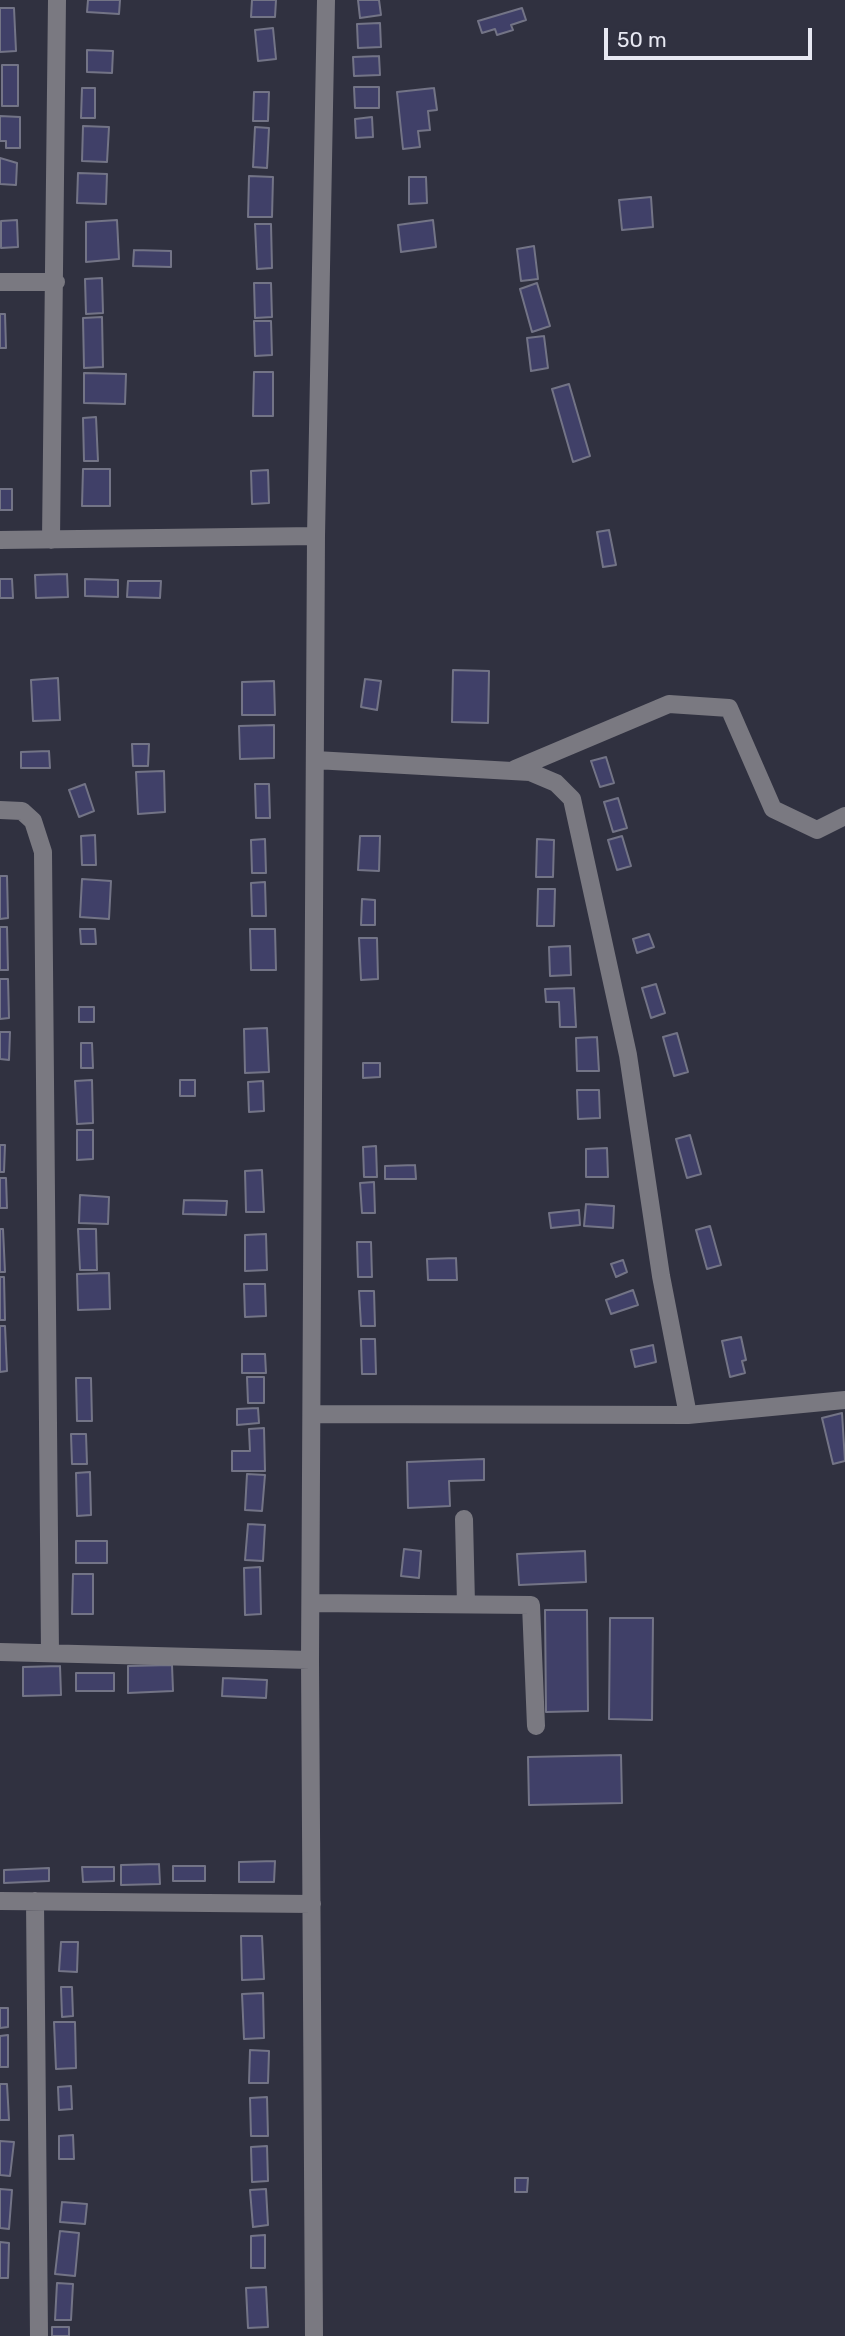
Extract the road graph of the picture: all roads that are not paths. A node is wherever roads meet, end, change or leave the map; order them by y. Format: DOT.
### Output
graph roads {
  1 [pos="57,0"];
  2 [pos="326,0"];
  3 [pos="0,282"];
  4 [pos="56,282"];
  5 [pos="316,536"];
  6 [pos="0,540"];
  7 [pos="51,540"];
  8 [pos="314,760"];
  9 [pos="512,770"];
  10 [pos="0,810"];
  11 [pos="845,816"];
  12 [pos="845,1400"];
  13 [pos="313,1414"];
  14 [pos="688,1415"];
  15 [pos="464,1519"];
  16 [pos="311,1603"];
  17 [pos="466,1604"];
  18 [pos="0,1652"];
  19 [pos="50,1653"];
  20 [pos="310,1660"];
  21 [pos="536,1726"];
  22 [pos="0,1901"];
  23 [pos="35,1901"];
  24 [pos="312,1904"];
  25 [pos="39,2336"];
  26 [pos="314,2336"];
  1 -- 4 [label="street"];
  2 -- 5 [label="street"];
  3 -- 4 [label="street"];
  4 -- 7 [label="street"];
  5 -- 7 [label="street"];
  5 -- 8 [label="street"];
  6 -- 7 [label="street"];
  8 -- 9 [label="street"];
  8 -- 13 [label="street"];
  9 -- 11 [label="street"];
  9 -- 14 [label="street"];
  10 -- 19 [label="street"];
  12 -- 14 [label="street"];
  13 -- 14 [label="street"];
  13 -- 16 [label="street"];
  15 -- 17 [label="street"];
  16 -- 17 [label="street"];
  16 -- 20 [label="street"];
  17 -- 21 [label="street"];
  18 -- 19 [label="street"];
  19 -- 20 [label="street"];
  20 -- 24 [label="street"];
  22 -- 23 [label="street"];
  23 -- 24 [label="street"];
  23 -- 25 [label="street"];
  24 -- 26 [label="street"];
}
